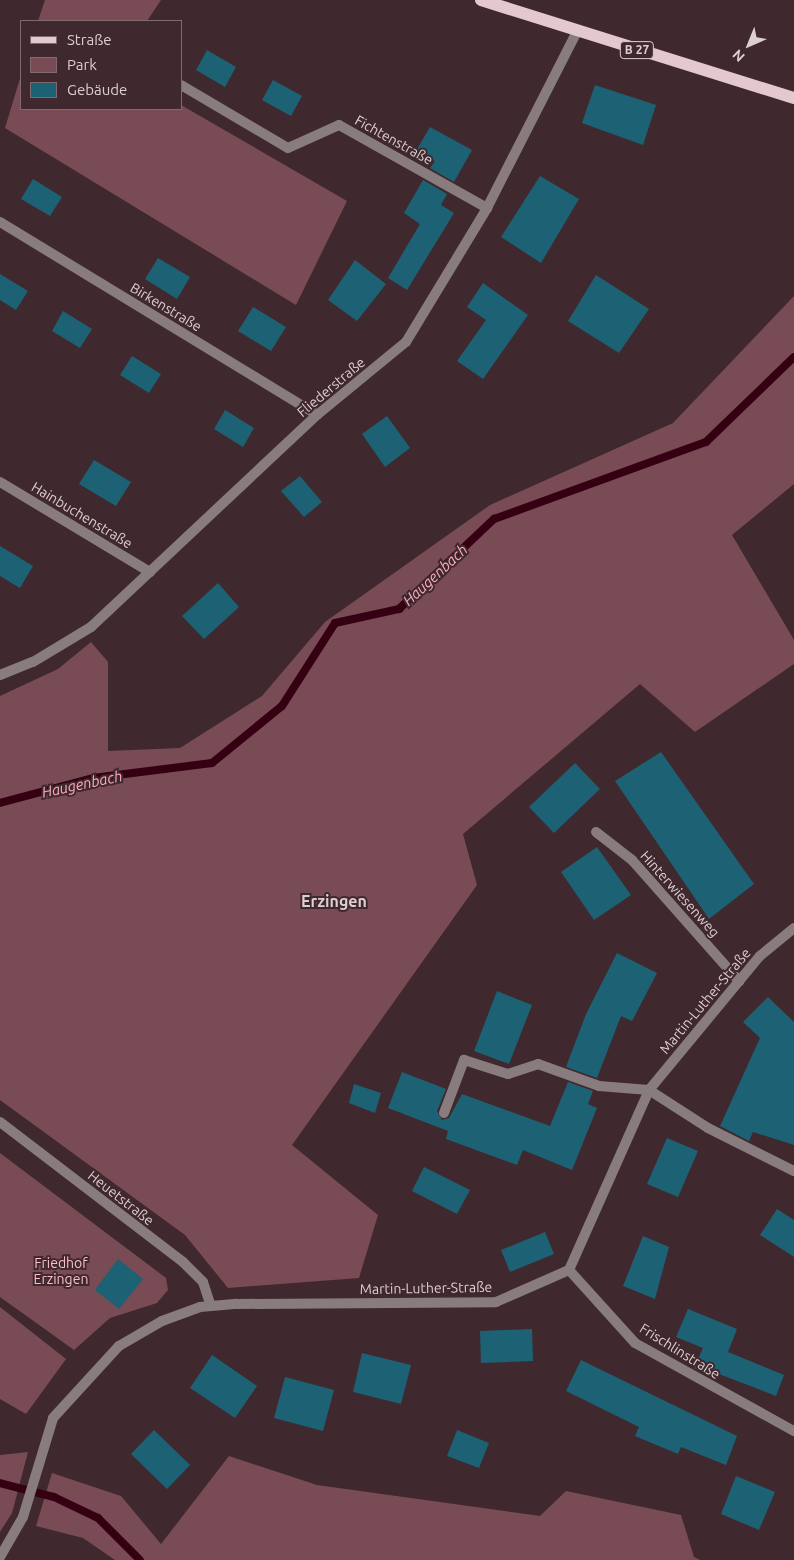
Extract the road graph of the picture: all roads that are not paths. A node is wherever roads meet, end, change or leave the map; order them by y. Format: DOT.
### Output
graph roads {
  1 [pos="481,0"];
  2 [pos="577,31"];
  3 [pos="182,86"];
  4 [pos="794,98"];
  5 [pos="487,208"];
  6 [pos="0,222"];
  7 [pos="317,415"];
  8 [pos="0,482"];
  9 [pos="150,572"];
  10 [pos="0,675"];
  11 [pos="596,832"];
  12 [pos="794,928"];
  13 [pos="739,981"];
  14 [pos="649,1090"];
  15 [pos="444,1113"];
  16 [pos="0,1122"];
  17 [pos="794,1171"];
  18 [pos="569,1270"];
  19 [pos="211,1306"];
  20 [pos="794,1431"];
  21 [pos="0,1557"];
  1 -- 2 [label="main road, B 27"];
  2 -- 4 [label="main road, B 27"];
  2 -- 5 [label="street, Fliederstraße"];
  3 -- 5 [label="street, Fichtenstraße"];
  5 -- 7 [label="street, Fliederstraße"];
  6 -- 7 [label="street, Birkenstraße"];
  7 -- 9 [label="street, Fliederstraße"];
  8 -- 9 [label="street, Hainbuchenstraße"];
  9 -- 10 [label="street, Fliederstraße"];
  11 -- 13 [label="street, Hinterwiesenweg"];
  12 -- 13 [label="street, Martin-Luther-Straße"];
  13 -- 14 [label="street, Martin-Luther-Straße"];
  14 -- 15 [label="street"];
  14 -- 17 [label="street"];
  14 -- 18 [label="street, Martin-Luther-Straße"];
  16 -- 19 [label="street, Heuetstraße"];
  18 -- 19 [label="street, Martin-Luther-Straße"];
  18 -- 20 [label="street, Frischlinstraße"];
  19 -- 21 [label="street, Martin-Luther-Straße"];
}
